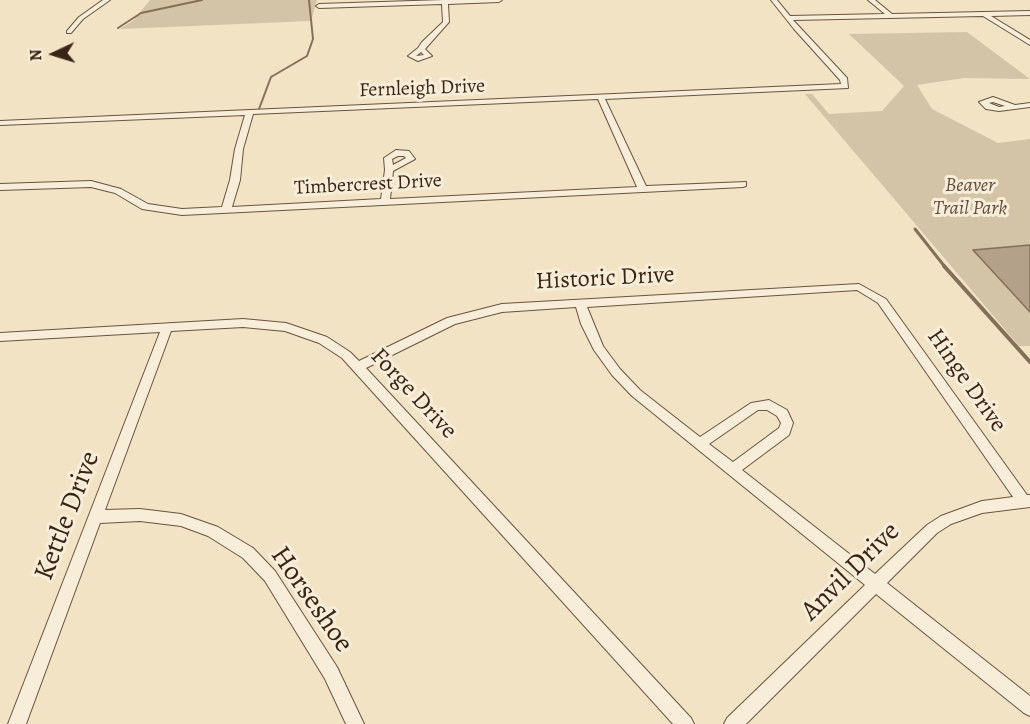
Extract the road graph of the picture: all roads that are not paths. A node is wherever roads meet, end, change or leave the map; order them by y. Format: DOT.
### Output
graph roads {
  1 [pos="107,0"];
  2 [pos="499,0"];
  3 [pos="774,0"];
  4 [pos="871,0"];
  5 [pos="376,2"];
  6 [pos="445,2"];
  7 [pos="319,6"];
  8 [pos="1030,13"];
  9 [pos="984,14"];
  10 [pos="890,15"];
  11 [pos="789,18"];
  12 [pos="69,32"];
  13 [pos="1030,43"];
  14 [pos="421,49"];
  15 [pos="601,98"];
  16 [pos="1030,105"];
  17 [pos="1012,106"];
  18 [pos="250,112"];
  19 [pos="0,123"];
  20 [pos="389,170"];
  21 [pos="743,184"];
  22 [pos="0,187"];
  23 [pos="643,190"];
  24 [pos="386,202"];
  25 [pos="226,210"];
  26 [pos="867,290"];
  27 [pos="580,302"];
  28 [pos="167,327"];
  29 [pos="0,337"];
  30 [pos="358,367"];
  31 [pos="699,444"];
  32 [pos="732,470"];
  33 [pos="1027,502"];
  34 [pos="95,517"];
  35 [pos="875,584"];
  36 [pos="1030,707"];
  37 [pos="17,724"];
  38 [pos="355,724"];
  39 [pos="685,724"];
  40 [pos="733,724"];
  1 -- 12 [label="street"];
  2 -- 6 [label="street"];
  3 -- 11 [label="street"];
  4 -- 10 [label="street"];
  5 -- 6 [label="street"];
  5 -- 7 [label="street"];
  6 -- 14 [label="street"];
  8 -- 9 [label="street"];
  9 -- 10 [label="street"];
  9 -- 13 [label="street"];
  10 -- 11 [label="street"];
  11 -- 15 [label="street, Fernleigh Drive"];
  15 -- 18 [label="street, Fernleigh Drive"];
  15 -- 23 [label="street"];
  16 -- 17 [label="street"];
  18 -- 19 [label="street, Fernleigh Drive"];
  18 -- 25 [label="street"];
  20 -- 24 [label="street"];
  21 -- 23 [label="street, Timbercrest Drive"];
  22 -- 25 [label="street, Timbercrest Drive"];
  23 -- 24 [label="street, Timbercrest Drive"];
  24 -- 25 [label="street, Timbercrest Drive"];
  26 -- 27 [label="street, Historic Drive"];
  26 -- 33 [label="street, Hinge Drive"];
  27 -- 30 [label="street, Historic Drive"];
  27 -- 31 [label="street"];
  28 -- 29 [label="street, Forge Drive"];
  28 -- 30 [label="street, Forge Drive"];
  28 -- 34 [label="street, Kettle Drive"];
  30 -- 39 [label="street, Forge Drive"];
  31 -- 32 [label="street"];
  31 -- 32 [label="street"];
  32 -- 35 [label="street"];
  33 -- 35 [label="street, Anvil Drive"];
  34 -- 37 [label="street, Kettle Drive"];
  34 -- 38 [label="street, Horseshoe"];
  35 -- 36 [label="street"];
  35 -- 40 [label="street, Anvil Drive"];
}
